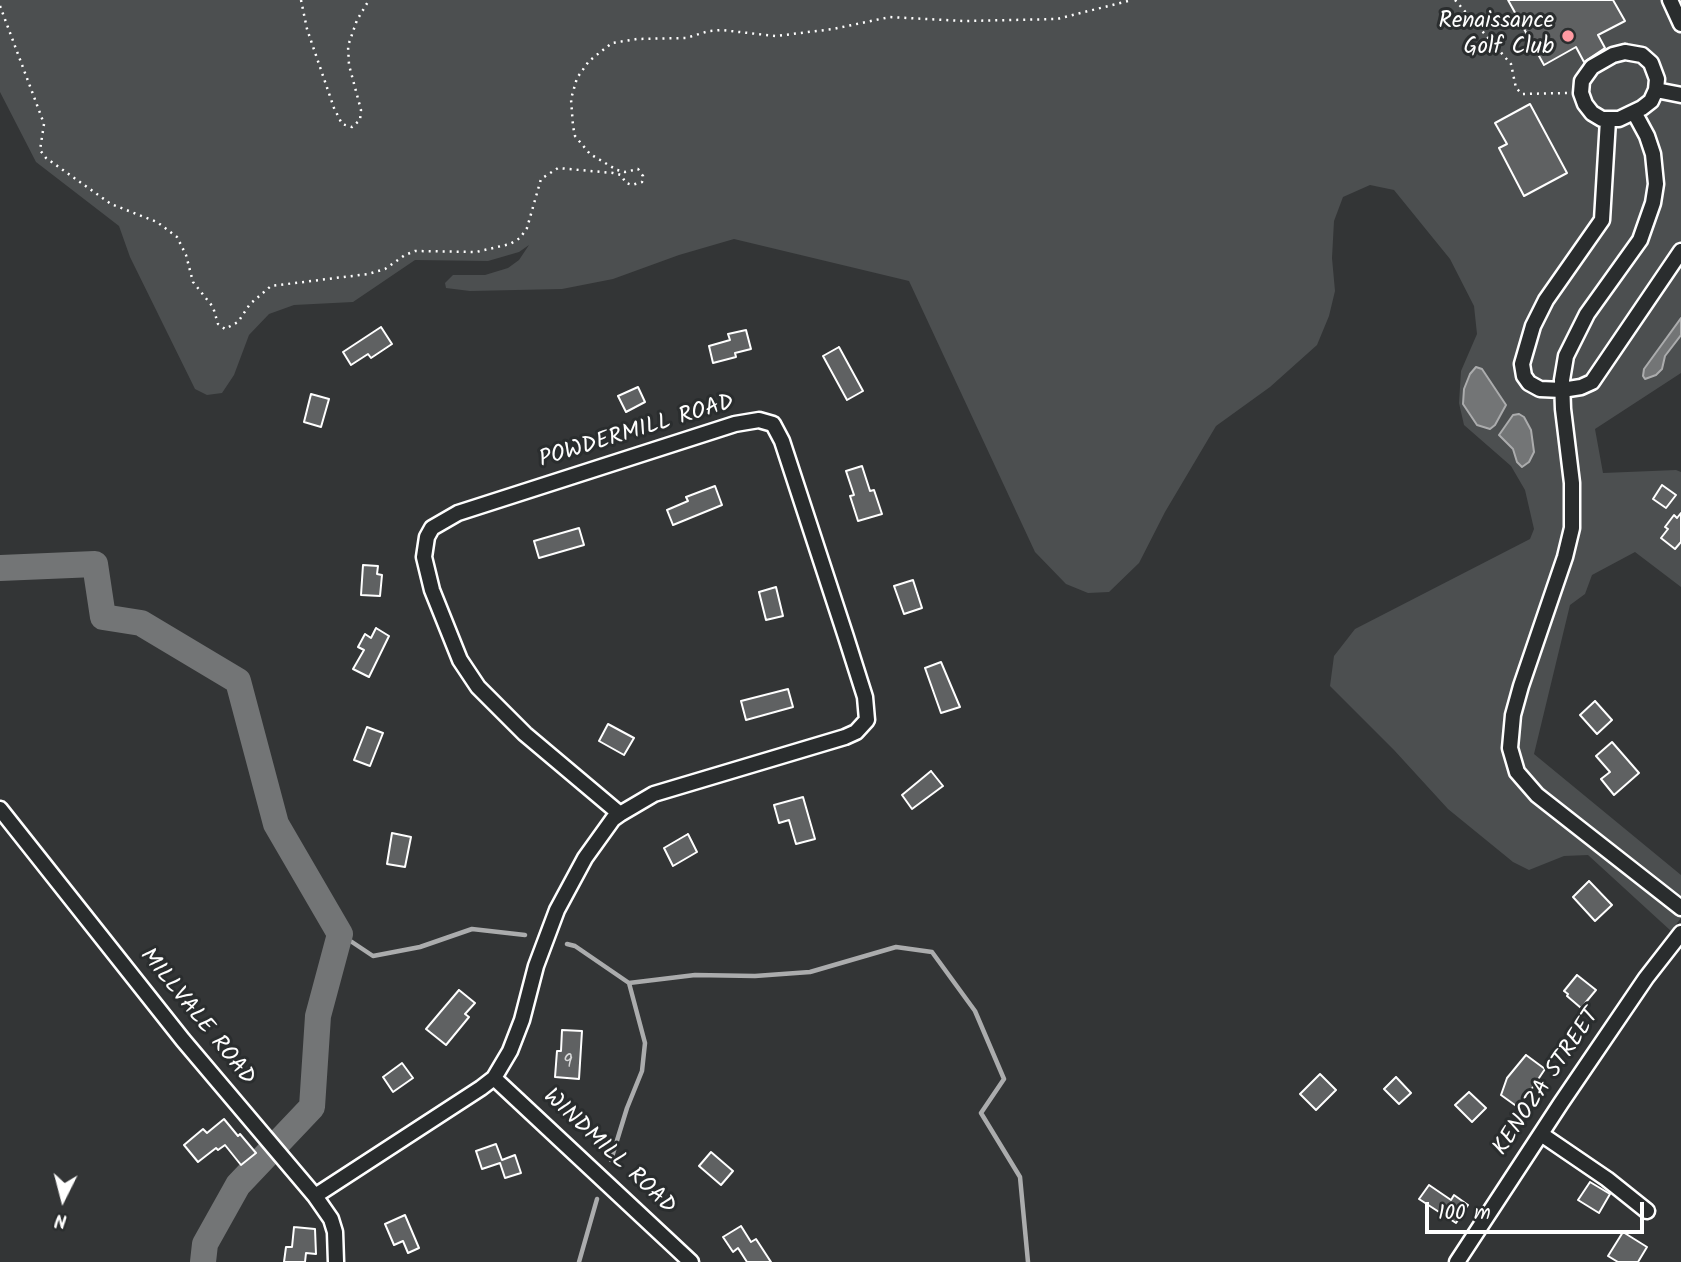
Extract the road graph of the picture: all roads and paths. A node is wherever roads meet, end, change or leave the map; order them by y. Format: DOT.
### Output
graph roads {
  1 [pos="301,0"];
  2 [pos="369,0"];
  3 [pos="374,0"];
  4 [pos="1132,0"];
  5 [pos="1455,0"];
  6 [pos="1670,0"];
  7 [pos="367,5"];
  8 [pos="0,6"];
  9 [pos="1681,24"];
  10 [pos="1656,90"];
  11 [pos="1581,93"];
  12 [pos="1681,95"];
  13 [pos="1634,112"];
  14 [pos="1608,120"];
  15 [pos="1681,251"];
  16 [pos="1562,390"];
  17 [pos="0,810"];
  18 [pos="620,814"];
  19 [pos="1681,908"];
  20 [pos="1681,933"];
  21 [pos="494,1078"];
  22 [pos="1541,1133"];
  23 [pos="315,1196"];
  24 [pos="1647,1211"];
  25 [pos="337,1262"];
  26 [pos="691,1262"];
  27 [pos="1457,1262"];
  1 -- 7 [label="path"];
  2 -- 7 [label="path"];
  3 -- 7 [label="path"];
  4 -- 8 [label="path"];
  5 -- 11 [label="path"];
  6 -- 9 [label="street"];
  10 -- 11 [label="street"];
  10 -- 12 [label="street"];
  10 -- 13 [label="street"];
  11 -- 14 [label="street"];
  13 -- 14 [label="street"];
  13 -- 16 [label="street"];
  14 -- 16 [label="street"];
  15 -- 16 [label="street"];
  16 -- 19 [label="street"];
  17 -- 23 [label="street, MILLVALE ROAD"];
  18 -- 18 [label="street, POWDERMILL ROAD"];
  18 -- 21 [label="street, POWDERMILL ROAD"];
  20 -- 22 [label="street, KENOZA STREET"];
  21 -- 23 [label="street, POWDERMILL ROAD"];
  21 -- 26 [label="street, WINDMILL ROAD"];
  22 -- 24 [label="street"];
  22 -- 27 [label="street, KENOZA STREET"];
  23 -- 25 [label="street, MILLVALE ROAD"];
}
